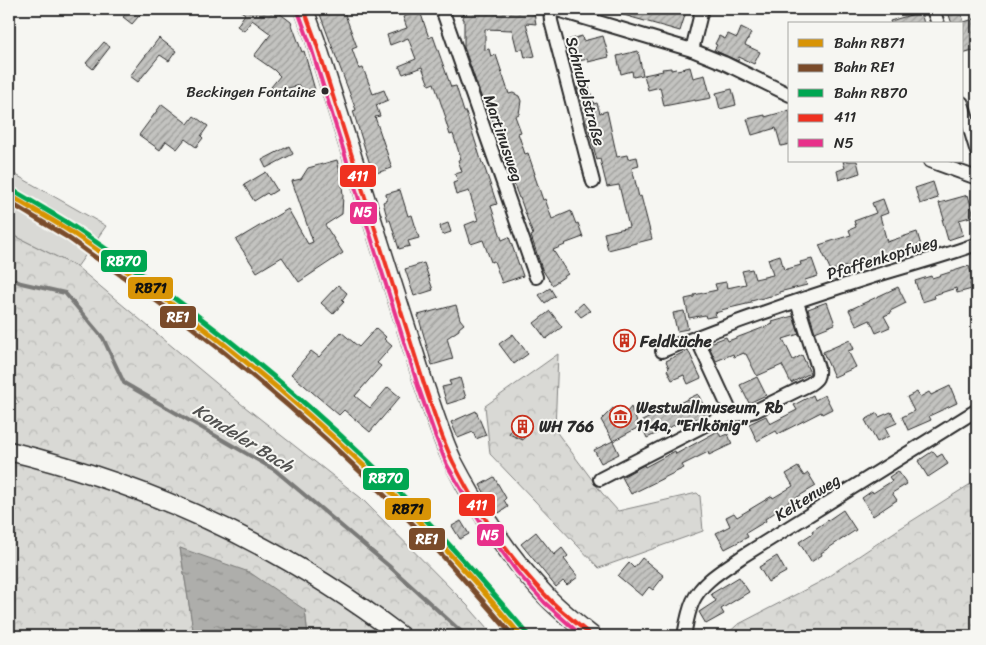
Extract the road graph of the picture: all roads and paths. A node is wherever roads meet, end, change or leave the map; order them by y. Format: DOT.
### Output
graph roads {
  1 [pos="304,9"];
  2 [pos="442,9"];
  3 [pos="550,9"];
  4 [pos="554,9"];
  5 [pos="702,9"];
  6 [pos="933,9"];
  7 [pos="937,22"];
  8 [pos="692,50"];
  9 [pos="788,94"];
  10 [pos="964,110"];
  11 [pos="977,152"];
  12 [pos="933,162"];
  13 [pos="977,178"];
  14 [pos="593,182"];
  15 [pos="977,244"];
  16 [pos="536,277"];
  17 [pos="797,302"];
  18 [pos="696,337"];
  19 [pos="662,352"];
  20 [pos="977,410"];
  21 [pos="732,415"];
  22 [pos="9,451"];
  23 [pos="600,479"];
  24 [pos="401,636"];
  25 [pos="592,636"];
  26 [pos="684,636"];
  1 -- 25 [label="street"];
  2 -- 16 [label="street, Martinusweg"];
  3 -- 14 [label="street, Schnubelstraße"];
  4 -- 8 [label="street"];
  5 -- 8 [label="street"];
  6 -- 7 [label="street"];
  8 -- 9 [label="street"];
  10 -- 11 [label="street"];
  12 -- 13 [label="street"];
  15 -- 17 [label="street, Pfaffenkopfweg"];
  17 -- 18 [label="street, Pfaffenkopfweg"];
  17 -- 21 [label="street"];
  18 -- 19 [label="street, Pfaffenkopfweg"];
  18 -- 21 [label="street"];
  20 -- 26 [label="street, Keltenweg"];
  21 -- 23 [label="street"];
  22 -- 24 [label="street"];
}
